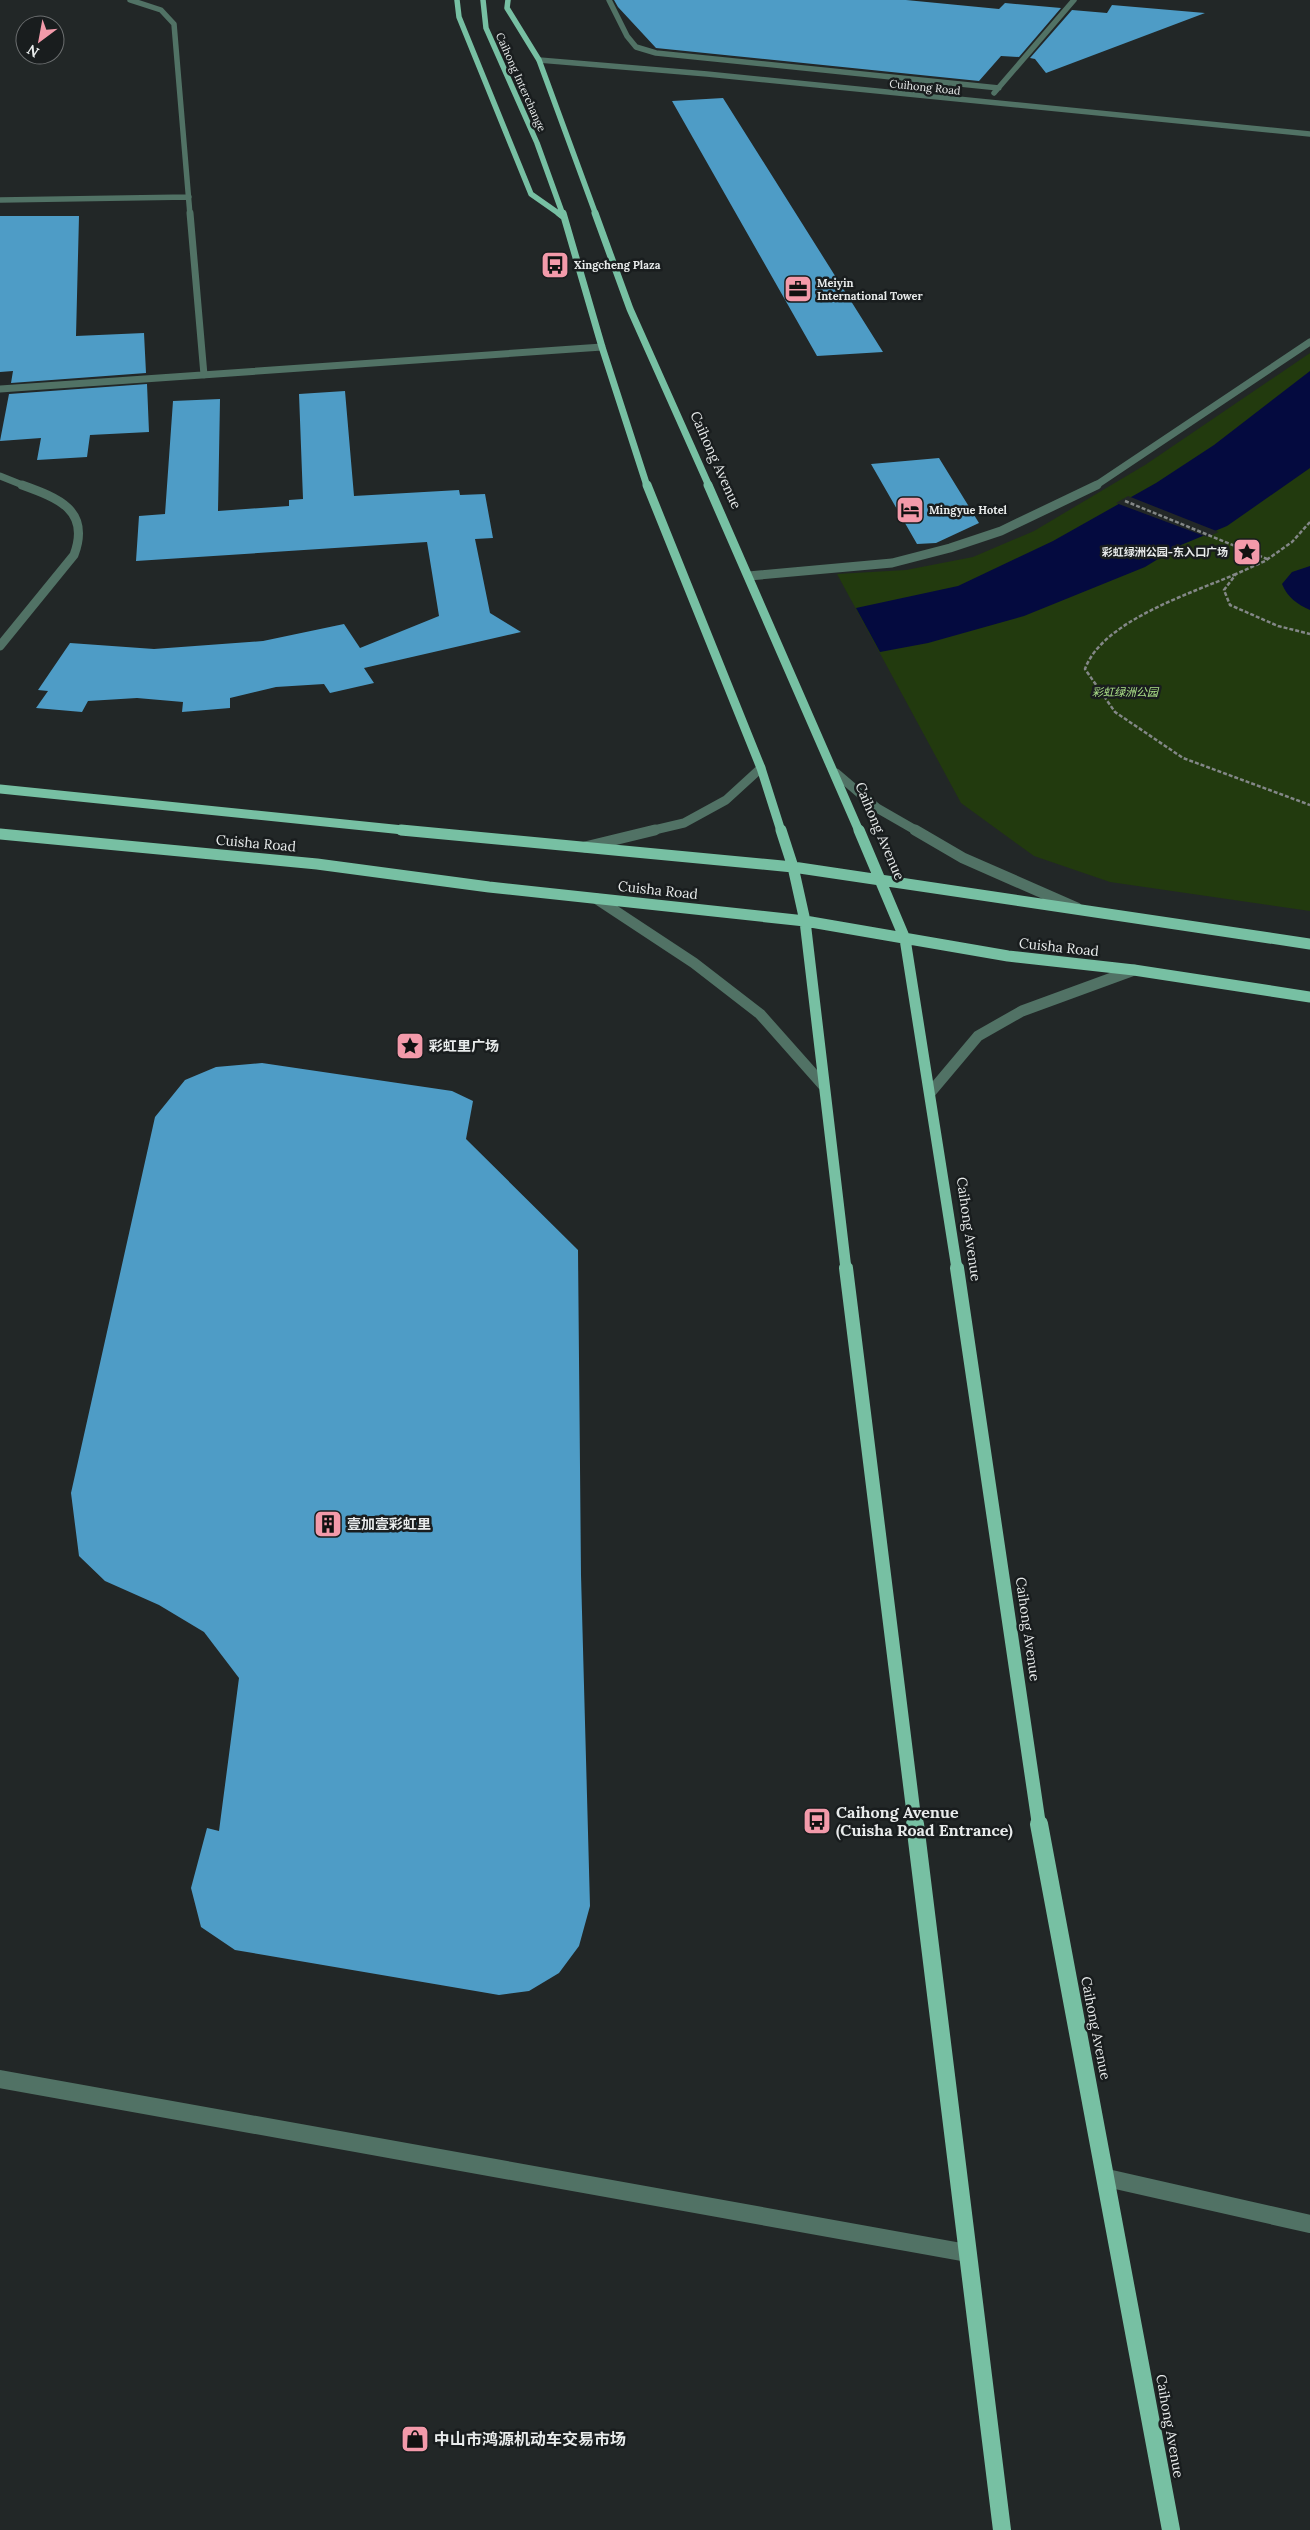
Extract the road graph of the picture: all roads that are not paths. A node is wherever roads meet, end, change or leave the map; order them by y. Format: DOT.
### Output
graph roads {
  1 [pos="130,0"];
  2 [pos="457,0"];
  3 [pos="482,0"];
  4 [pos="508,0"];
  5 [pos="609,0"];
  6 [pos="1074,0"];
  7 [pos="539,60"];
  8 [pos="896,75"];
  9 [pos="999,88"];
  10 [pos="880,92"];
  11 [pos="985,103"];
  12 [pos="1310,134"];
  13 [pos="189,197"];
  14 [pos="0,200"];
  15 [pos="564,217"];
  16 [pos="1310,342"];
  17 [pos="602,347"];
  18 [pos="204,375"];
  19 [pos="0,389"];
  20 [pos="0,476"];
  21 [pos="749,576"];
  22 [pos="0,646"];
  23 [pos="761,768"];
  24 [pos="836,773"];
  25 [pos="0,789"];
  26 [pos="0,834"];
  27 [pos="585,847"];
  28 [pos="793,867"];
  29 [pos="882,879"];
  30 [pos="597,899"];
  31 [pos="1086,912"];
  32 [pos="805,921"];
  33 [pos="905,939"];
  34 [pos="1310,944"];
  35 [pos="1134,970"];
  36 [pos="1310,997"];
  37 [pos="823,1085"];
  38 [pos="930,1094"];
  39 [pos="0,2079"];
  40 [pos="1107,2178"];
  41 [pos="1310,2224"];
  42 [pos="967,2253"];
  43 [pos="1002,2530"];
  44 [pos="1171,2530"];
  1 -- 13 [label="street"];
  2 -- 15 [label="main road"];
  3 -- 15 [label="main road, Caihong Interchange"];
  4 -- 7 [label="main road, Caihong Avenue"];
  5 -- 8 [label="street"];
  6 -- 9 [label="street"];
  7 -- 10 [label="street, Cuihong Road"];
  7 -- 21 [label="main road, Caihong Avenue"];
  8 -- 9 [label="street"];
  8 -- 10 [label="street"];
  9 -- 11 [label="street"];
  10 -- 11 [label="street, Cuihong Road"];
  11 -- 12 [label="street, Cuihong Road"];
  13 -- 14 [label="street"];
  13 -- 18 [label="street"];
  15 -- 17 [label="main road"];
  16 -- 21 [label="street"];
  17 -- 18 [label="street"];
  17 -- 23 [label="main road"];
  18 -- 19 [label="street"];
  20 -- 22 [label="street"];
  21 -- 24 [label="main road, Caihong Avenue"];
  23 -- 27 [label="street"];
  23 -- 28 [label="main road"];
  24 -- 29 [label="main road, Caihong Avenue"];
  24 -- 31 [label="street"];
  25 -- 27 [label="main road, Cuisha Road"];
  26 -- 30 [label="main road, Cuisha Road"];
  27 -- 28 [label="main road, Cuisha Road"];
  28 -- 29 [label="main road, Cuisha Road"];
  28 -- 32 [label="main road"];
  29 -- 31 [label="main road, Cuisha Road"];
  29 -- 33 [label="main road, Caihong Avenue"];
  30 -- 32 [label="main road, Cuisha Road"];
  30 -- 37 [label="street"];
  31 -- 34 [label="main road, Cuisha Road"];
  32 -- 33 [label="main road, Cuisha Road"];
  32 -- 37 [label="main road"];
  33 -- 35 [label="main road, Cuisha Road"];
  33 -- 38 [label="main road, Caihong Avenue"];
  35 -- 36 [label="main road, Cuisha Road"];
  35 -- 38 [label="street"];
  37 -- 42 [label="main road"];
  38 -- 40 [label="main road, Caihong Avenue"];
  39 -- 42 [label="street"];
  40 -- 41 [label="street"];
  40 -- 44 [label="main road, Caihong Avenue"];
  42 -- 43 [label="main road"];
}
